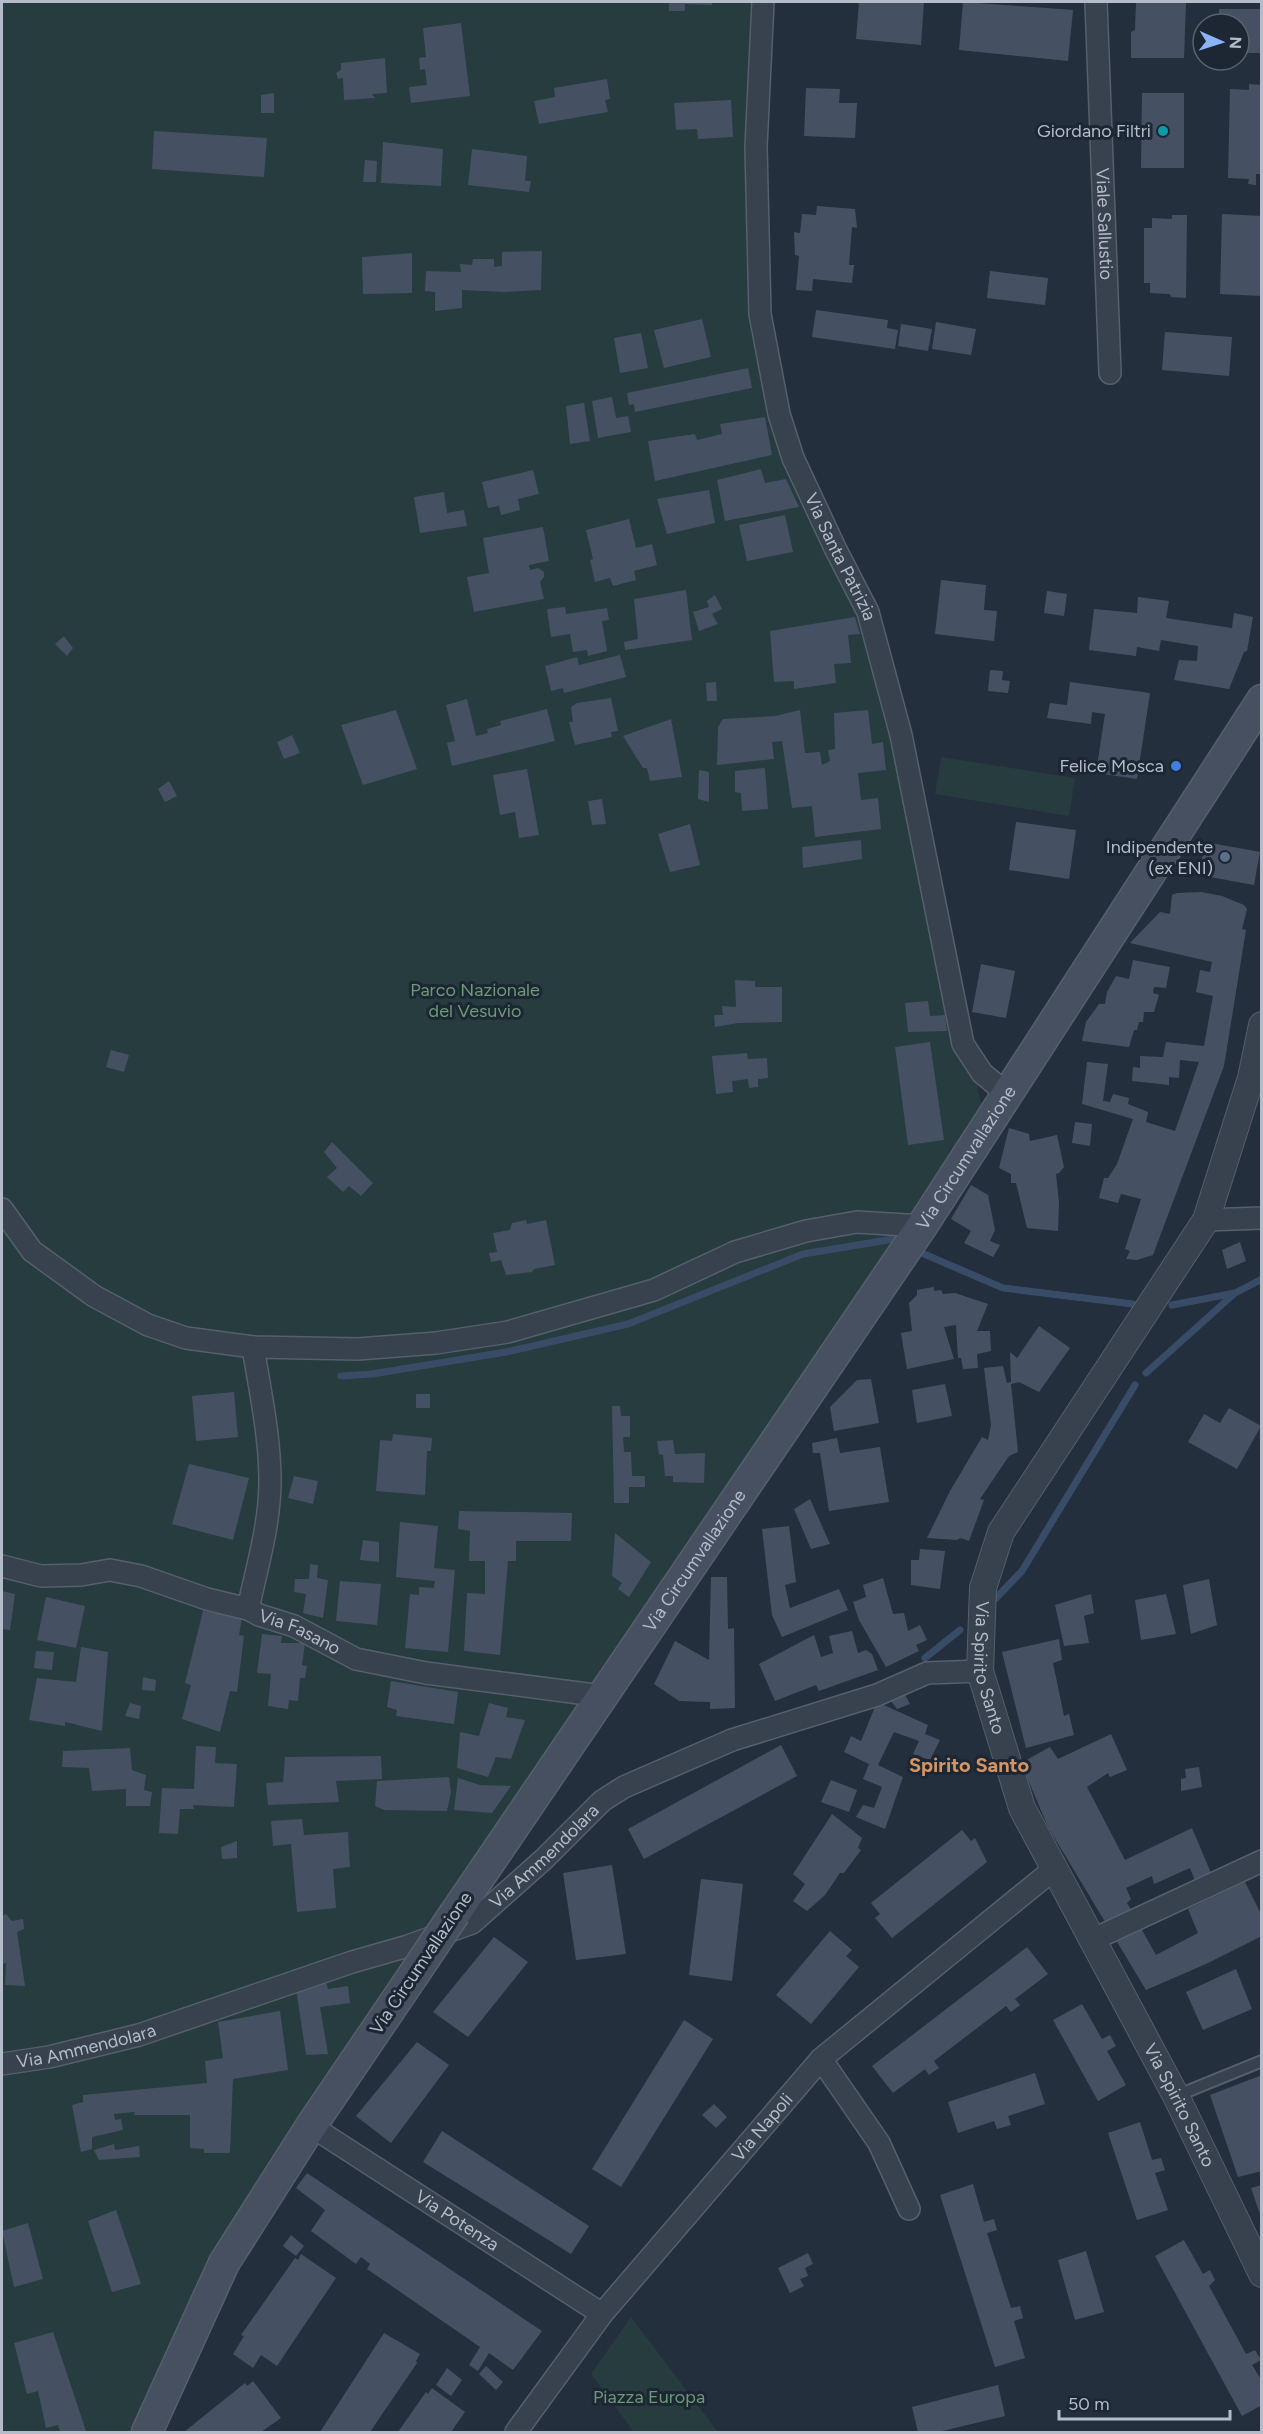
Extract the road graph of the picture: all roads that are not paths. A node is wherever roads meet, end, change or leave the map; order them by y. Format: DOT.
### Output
graph roads {
  1 [pos="763,2"];
  2 [pos="1096,2"];
  3 [pos="1110,373"];
  4 [pos="1262,700"];
  5 [pos="1262,1025"];
  6 [pos="1007,1094"];
  7 [pos="2,1209"];
  8 [pos="1262,1218"];
  9 [pos="1206,1220"];
  10 [pos="922,1226"];
  11 [pos="253,1347"];
  12 [pos="2,1566"];
  13 [pos="248,1609"];
  14 [pos="980,1671"];
  15 [pos="602,1696"];
  16 [pos="1262,1861"];
  17 [pos="1054,1869"];
  18 [pos="1092,1940"];
  19 [pos="821,2059"];
  20 [pos="1262,2061"];
  21 [pos="2,2064"];
  22 [pos="1176,2096"];
  23 [pos="312,2126"];
  24 [pos="909,2209"];
  25 [pos="1262,2274"];
  26 [pos="602,2314"];
  27 [pos="147,2433"];
  28 [pos="516,2433"];
  1 -- 6 [label="street, Via Santa Patrizia"];
  2 -- 3 [label="street, Viale Sallustio"];
  4 -- 6 [label="main road, Via Circumvallazione"];
  5 -- 9 [label="street, Via Spirito Santo"];
  6 -- 10 [label="main road, Via Circumvallazione"];
  7 -- 11 [label="street"];
  8 -- 9 [label="street"];
  9 -- 14 [label="street, Via Spirito Santo"];
  10 -- 11 [label="street"];
  10 -- 15 [label="main road, Via Circumvallazione"];
  11 -- 13 [label="street"];
  12 -- 13 [label="street, Via Fasano"];
  13 -- 15 [label="street, Via Fasano"];
  14 -- 17 [label="street, Via Spirito Santo"];
  14 -- 21 [label="street, Via Ammendolara"];
  15 -- 23 [label="main road, Via Circumvallazione, bridge"];
  16 -- 18 [label="street"];
  17 -- 18 [label="street, Via Spirito Santo"];
  17 -- 19 [label="street, Via Napoli"];
  18 -- 22 [label="street, Via Spirito Santo"];
  19 -- 24 [label="street"];
  19 -- 26 [label="street, Via Napoli"];
  20 -- 22 [label="lane"];
  22 -- 25 [label="street, Via Spirito Santo"];
  23 -- 26 [label="street, Via Potenza"];
  23 -- 27 [label="main road, Via Circumvallazione"];
  26 -- 28 [label="street, Via Napoli"];
}
